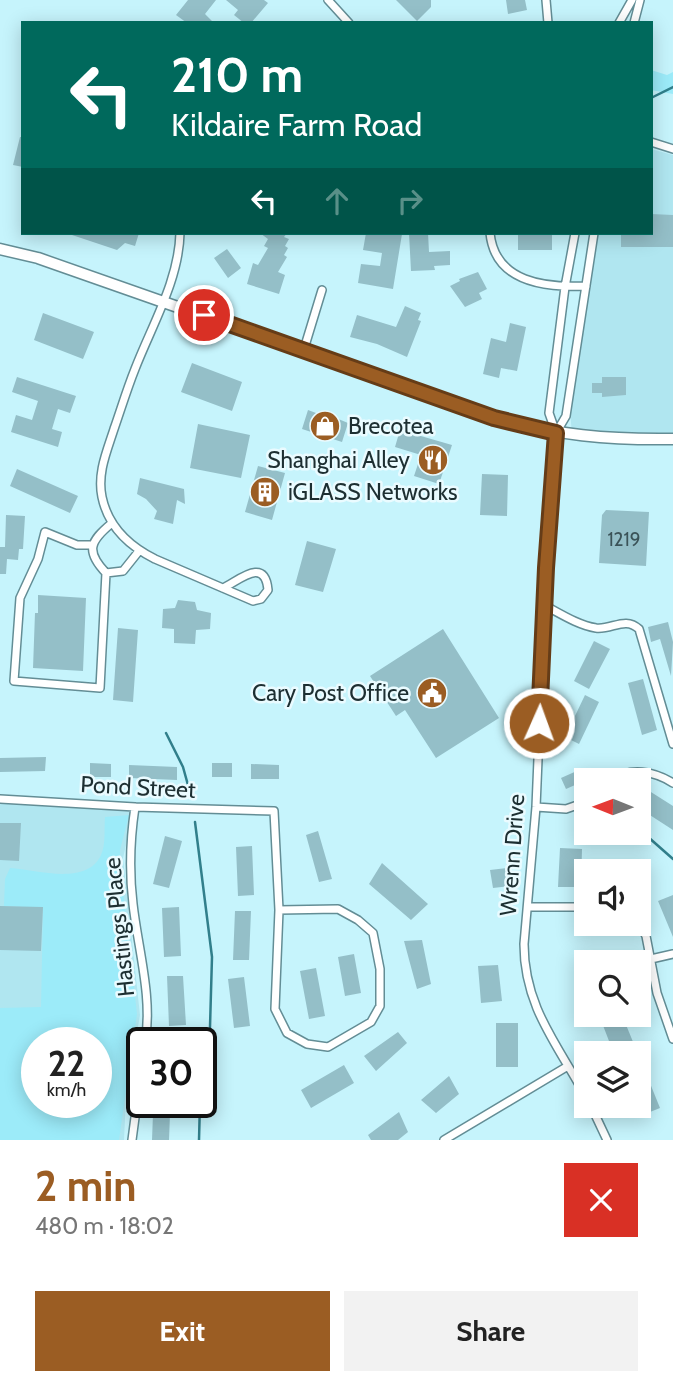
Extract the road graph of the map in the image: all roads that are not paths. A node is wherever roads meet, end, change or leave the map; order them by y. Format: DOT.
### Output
graph roads {
  1 [pos="328,0"];
  2 [pos="546,0"];
  3 [pos="632,0"];
  4 [pos="640,0"];
  5 [pos="347,21"];
  6 [pos="548,21"];
  7 [pos="620,21"];
  8 [pos="635,21"];
  9 [pos="653,143"];
  10 [pos="673,149"];
  11 [pos="180,235"];
  12 [pos="490,235"];
  13 [pos="575,235"];
  14 [pos="594,235"];
  15 [pos="0,249"];
  16 [pos="586,286"];
  17 [pos="565,287"];
  18 [pos="322,290"];
  19 [pos="163,302"];
  20 [pos="304,349"];
  21 [pos="556,433"];
  22 [pos="673,439"];
  23 [pos="112,523"];
  24 [pos="92,545"];
  25 [pos="139,551"];
  26 [pos="106,573"];
  27 [pos="223,588"];
  28 [pos="544,605"];
  29 [pos="673,744"];
  30 [pos="651,773"];
  31 [pos="673,783"];
  32 [pos="0,799"];
  33 [pos="574,806"];
  34 [pos="135,807"];
  35 [pos="536,807"];
  36 [pos="528,907"];
  37 [pos="574,907"];
  38 [pos="279,910"];
  39 [pos="673,954"];
  40 [pos="651,960"];
  41 [pos="147,1027"];
  42 [pos="673,1040"];
  43 [pos="568,1066"];
  44 [pos="574,1076"];
  45 [pos="135,1118"];
  46 [pos="597,1118"];
  47 [pos="132,1140"];
  48 [pos="444,1140"];
  49 [pos="607,1140"];
  1 -- 5 [label="street"];
  2 -- 6 [label="street"];
  3 -- 7 [label="street"];
  4 -- 8 [label="street"];
  9 -- 10 [label="street"];
  11 -- 19 [label="street"];
  12 -- 17 [label="street"];
  13 -- 17 [label="street"];
  14 -- 16 [label="street"];
  15 -- 19 [label="main road"];
  16 -- 17 [label="street"];
  16 -- 21 [label="street"];
  17 -- 21 [label="street"];
  18 -- 20 [label="street"];
  19 -- 20 [label="main road"];
  19 -- 23 [label="street"];
  20 -- 21 [label="main road"];
  21 -- 22 [label="main road"];
  21 -- 28 [label="street, Wrenn Drive"];
  23 -- 24 [label="street"];
  23 -- 25 [label="street"];
  24 -- 26 [label="street"];
  24 -- 26 [label="street"];
  25 -- 26 [label="street"];
  25 -- 27 [label="street"];
  27 -- 27 [label="street"];
  28 -- 29 [label="street"];
  28 -- 35 [label="street, Wrenn Drive"];
  30 -- 31 [label="street"];
  32 -- 34 [label="street, Pond Street"];
  33 -- 35 [label="street"];
  34 -- 38 [label="street, Pond Street"];
  34 -- 41 [label="street, Hastings Place"];
  35 -- 36 [label="street, Wrenn Drive"];
  36 -- 37 [label="street"];
  36 -- 43 [label="street, Wrenn Drive"];
  38 -- 38 [label="street"];
  39 -- 40 [label="street"];
  40 -- 42 [label="street"];
  43 -- 44 [label="street, Wrenn Drive"];
  43 -- 48 [label="street"];
  45 -- 47 [label="street"];
  46 -- 49 [label="street"];
}
